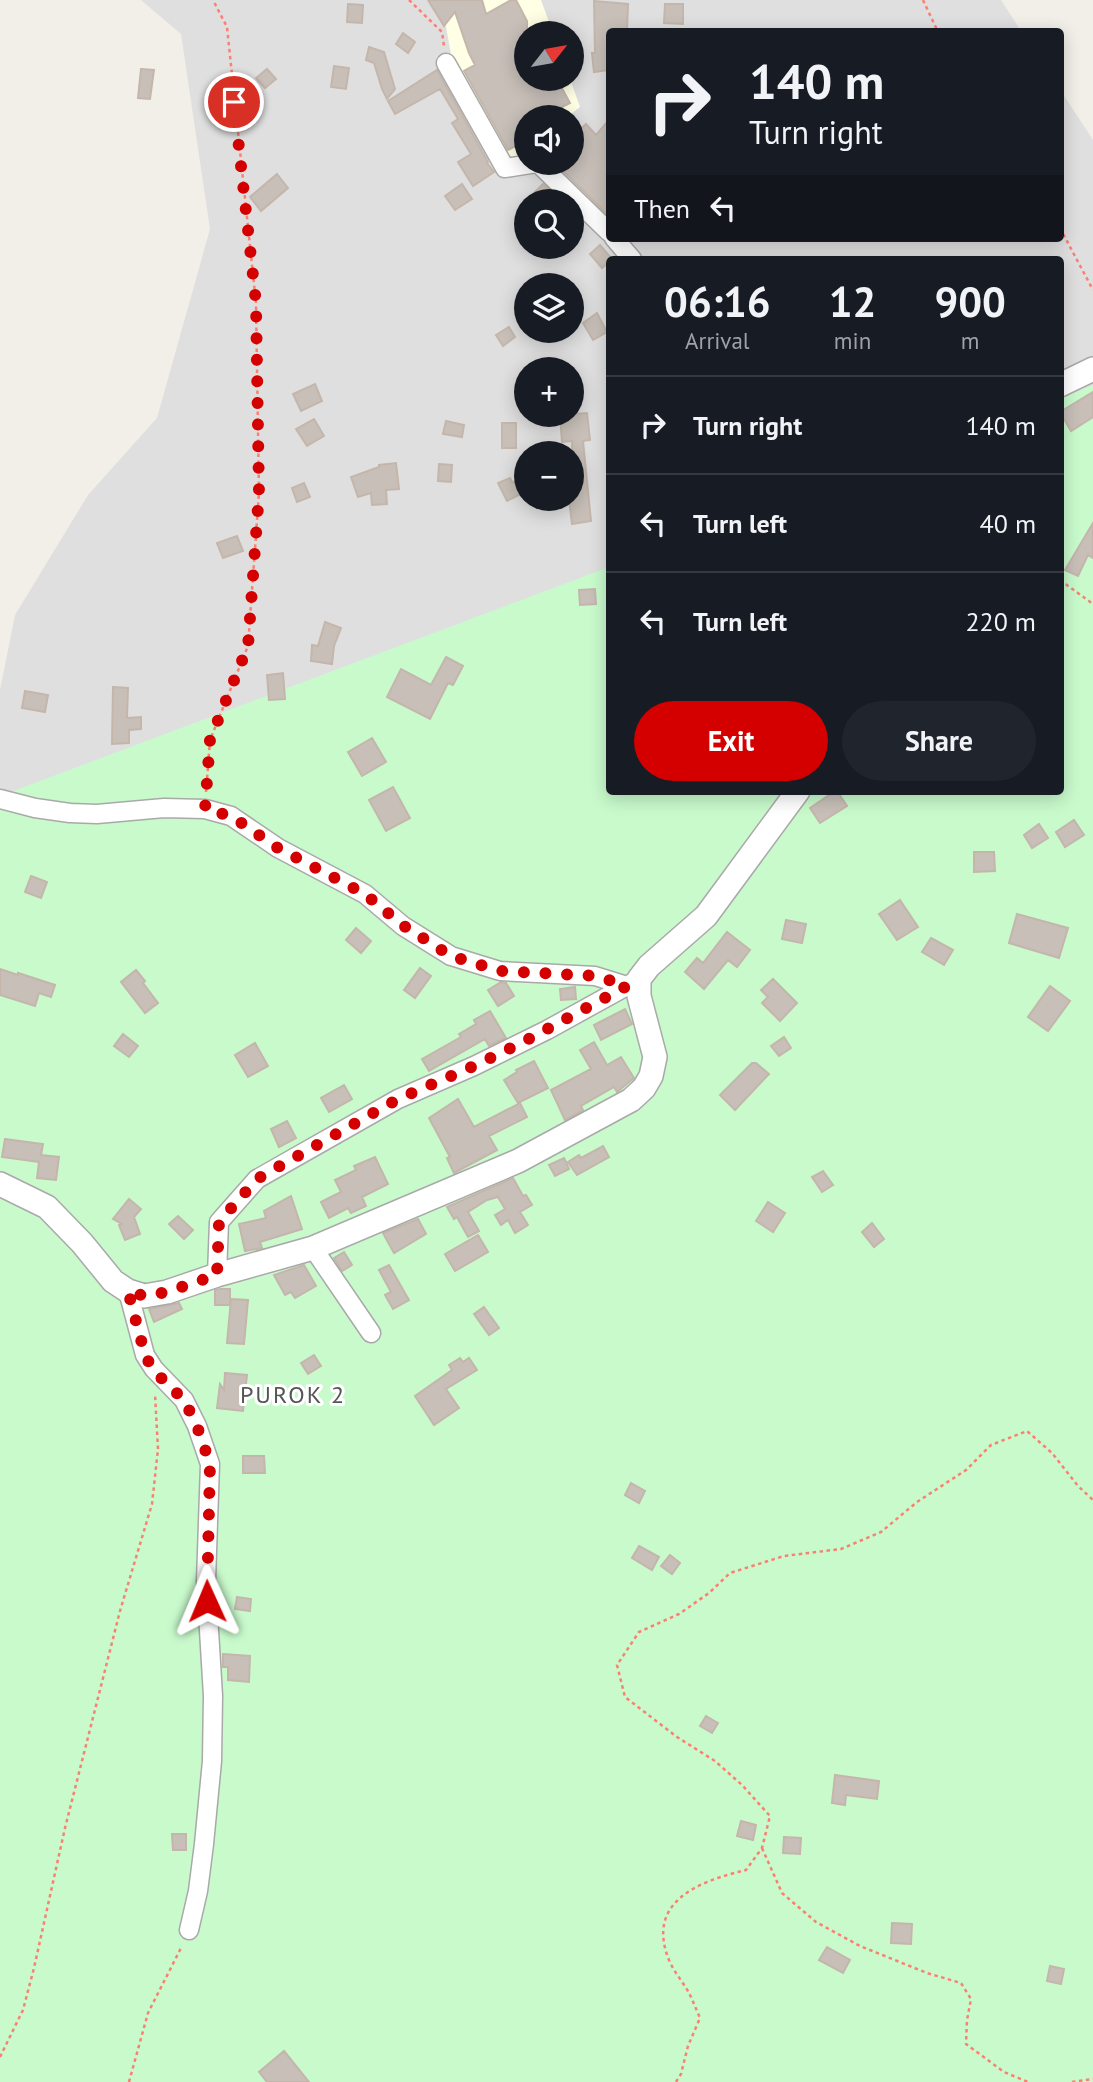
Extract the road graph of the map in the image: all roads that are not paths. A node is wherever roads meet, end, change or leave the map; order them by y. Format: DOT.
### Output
graph roads {
  1 [pos="446,63"];
  2 [pos="514,167"];
  3 [pos="550,175"];
  4 [pos="606,229"];
  5 [pos="617,242"];
  6 [pos="629,256"];
  7 [pos="1093,369"];
  8 [pos="1064,383"];
  9 [pos="796,795"];
  10 [pos="0,799"];
  11 [pos="633,982"];
  12 [pos="0,1184"];
  13 [pos="313,1248"];
  14 [pos="217,1275"];
  15 [pos="128,1291"];
  16 [pos="371,1333"];
  17 [pos="190,1930"];
  1 -- 2 [label="street"];
  3 -- 4 [label="street"];
  5 -- 6 [label="street"];
  7 -- 8 [label="street"];
  9 -- 11 [label="street"];
  10 -- 11 [label="street"];
  11 -- 13 [label="street"];
  11 -- 14 [label="street"];
  12 -- 15 [label="street"];
  13 -- 14 [label="street"];
  13 -- 16 [label="street"];
  14 -- 15 [label="street"];
  15 -- 17 [label="street"];
}
